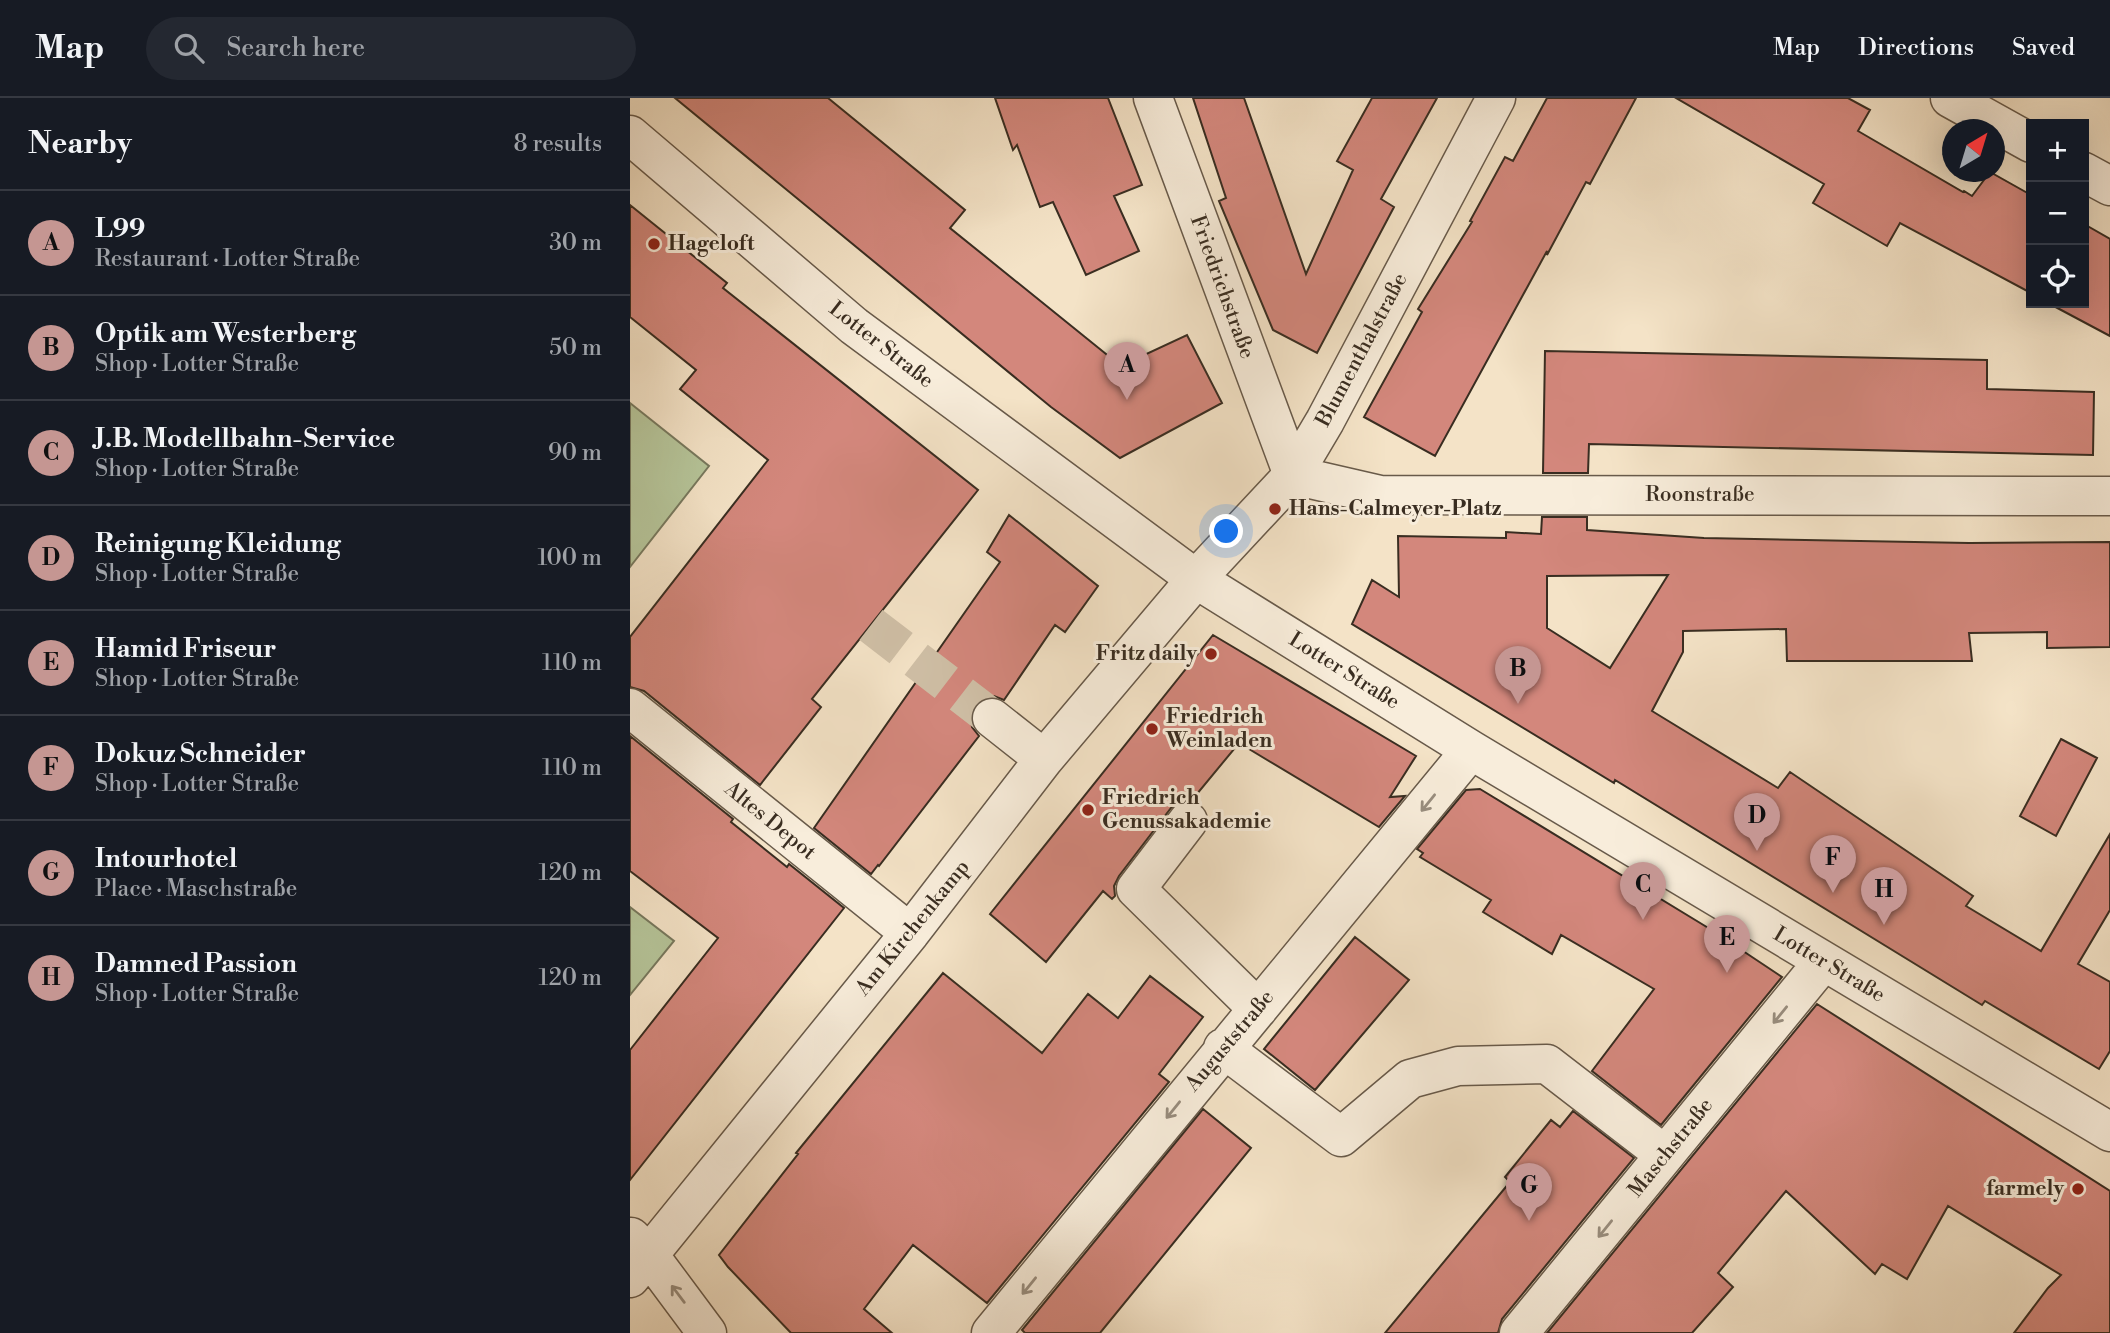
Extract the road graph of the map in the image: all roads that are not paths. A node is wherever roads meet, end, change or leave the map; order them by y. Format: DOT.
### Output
graph roads {
  1 [pos="1153,98"];
  2 [pos="1496,98"];
  3 [pos="1950,98"];
  4 [pos="630,135"];
  5 [pos="2026,140"];
  6 [pos="2089,175"];
  7 [pos="2110,187"];
  8 [pos="1293,475"];
  9 [pos="2110,496"];
  10 [pos="1196,579"];
  11 [pos="630,708"];
  12 [pos="992,718"];
  13 [pos="1471,750"];
  14 [pos="1044,759"];
  15 [pos="1188,821"];
  16 [pos="910,933"];
  17 [pos="1823,962"];
  18 [pos="1258,1009"];
  19 [pos="1223,1048"];
  20 [pos="2110,1132"];
  21 [pos="1665,1155"];
  22 [pos="636,1256"];
  23 [pos="707,1333"];
  24 [pos="991,1333"];
  25 [pos="1519,1333"];
  1 -- 8 [label="street, Friedrichstraße"];
  2 -- 8 [label="street, Blumenthalstraße"];
  3 -- 5 [label="street"];
  4 -- 10 [label="street, Lotter Straße"];
  6 -- 7 [label="street"];
  8 -- 9 [label="street, Roonstraße"];
  8 -- 10 [label="street, Blumenthalstraße"];
  10 -- 13 [label="street, Lotter Straße"];
  10 -- 14 [label="street, Am Kirchenkamp"];
  11 -- 16 [label="street, Altes Depot"];
  12 -- 14 [label="street"];
  13 -- 17 [label="street, Lotter Straße"];
  13 -- 18 [label="street, Auguststraße, one-way"];
  14 -- 16 [label="street, Am Kirchenkamp"];
  15 -- 18 [label="street"];
  16 -- 22 [label="street, Am Kirchenkamp"];
  17 -- 20 [label="street, Lotter Straße"];
  17 -- 21 [label="street, Maschstraße, one-way"];
  18 -- 19 [label="street, Auguststraße"];
  19 -- 21 [label="street"];
  19 -- 24 [label="street, Auguststraße, one-way"];
  21 -- 25 [label="street, Maschstraße, one-way"];
  23 -- 22 [label="street, one-way"];
}
